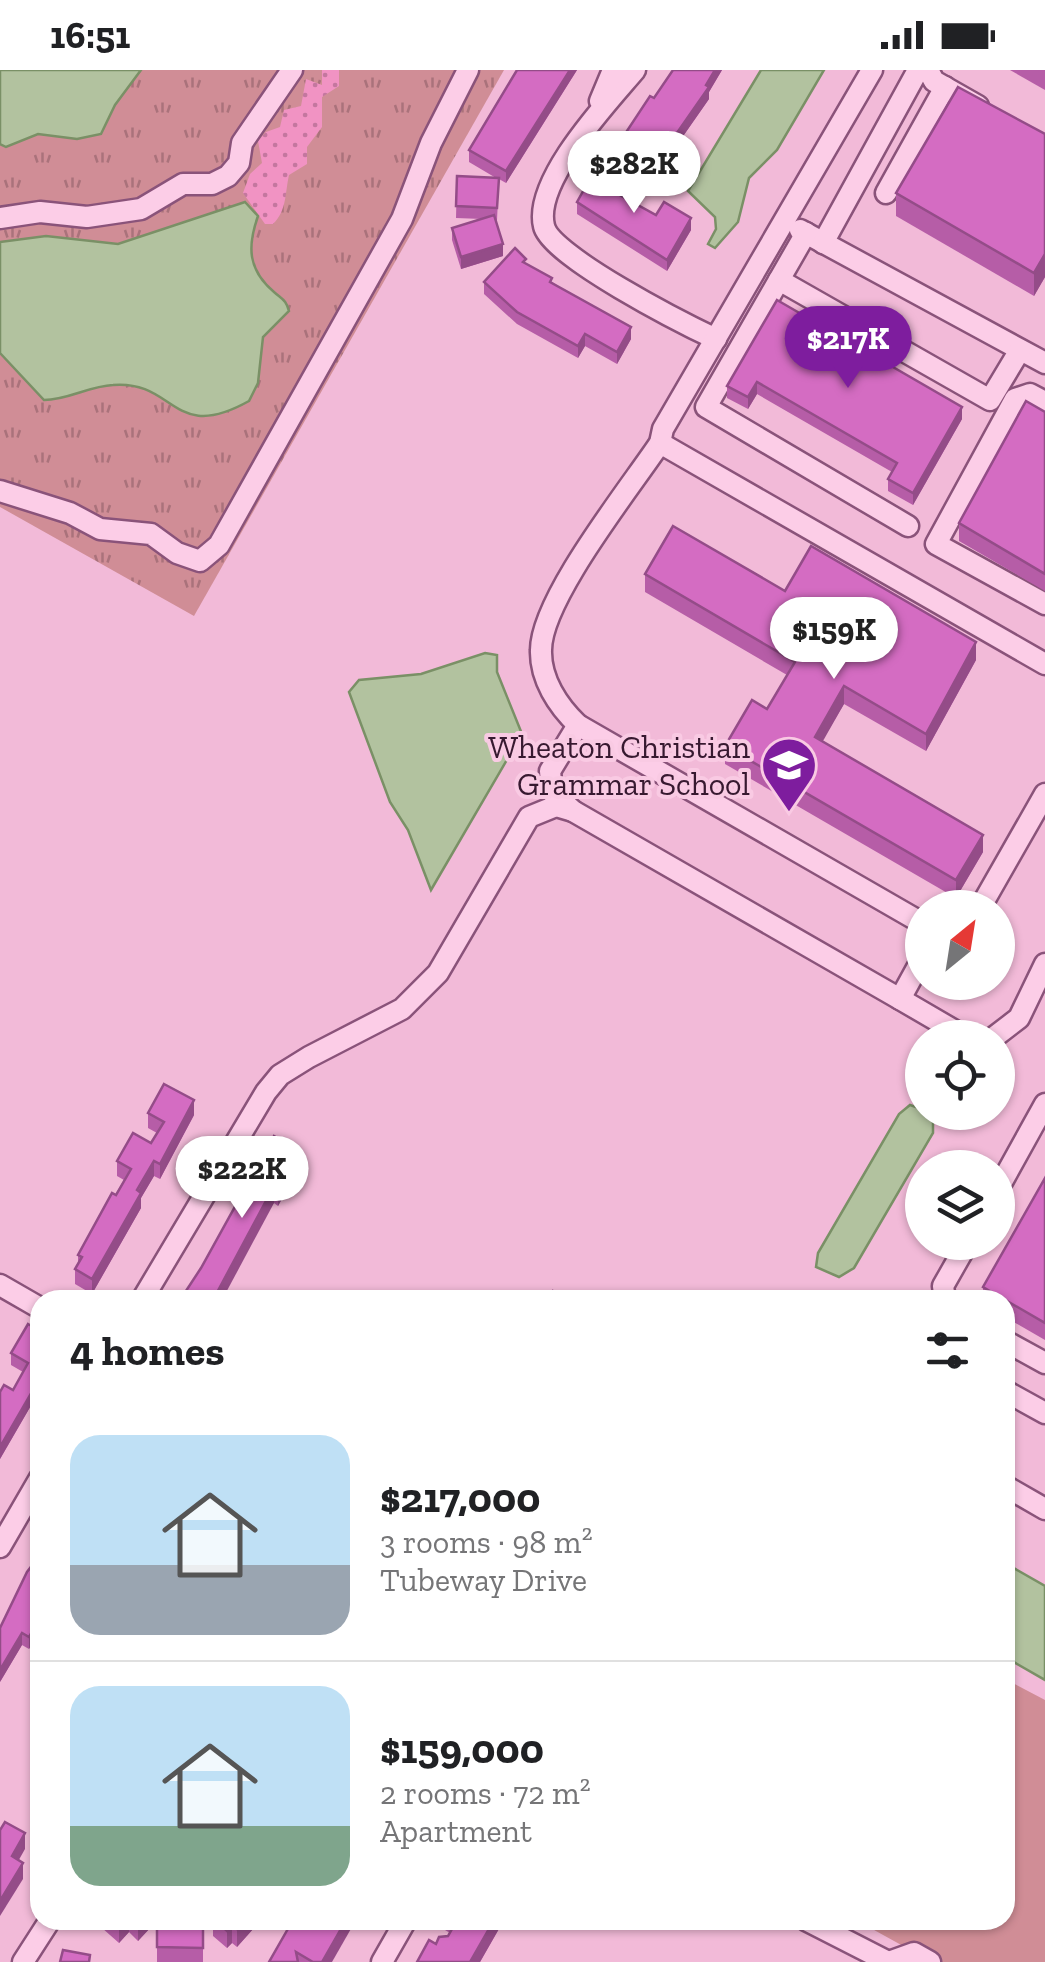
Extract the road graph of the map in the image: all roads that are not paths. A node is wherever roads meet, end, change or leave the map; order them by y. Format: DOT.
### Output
graph roads {
  1 [pos="292,70"];
  2 [pos="468,70"];
  3 [pos="613,70"];
  4 [pos="636,70"];
  5 [pos="872,70"];
  6 [pos="918,70"];
  7 [pos="928,70"];
  8 [pos="945,87"];
  9 [pos="596,112"];
  10 [pos="995,116"];
  11 [pos="886,194"];
  12 [pos="0,218"];
  13 [pos="810,235"];
  14 [pos="779,280"];
  15 [pos="716,339"];
  16 [pos="1020,350"];
  17 [pos="1045,363"];
  18 [pos="1045,402"];
  19 [pos="660,443"];
  20 [pos="0,491"];
  21 [pos="908,526"];
  22 [pos="1045,604"];
  23 [pos="1045,664"];
  24 [pos="578,724"];
  25 [pos="1045,794"];
  26 [pos="573,811"];
  27 [pos="990,890"];
  28 [pos="905,914"];
  29 [pos="1045,964"];
  30 [pos="905,991"];
  31 [pos="900,1000"];
  32 [pos="935,1020"];
  33 [pos="1015,1020"];
  34 [pos="1045,1104"];
  35 [pos="1015,1158"];
  36 [pos="958,1260"];
  37 [pos="0,1286"];
  38 [pos="148,1290"];
  39 [pos="944,1290"];
  40 [pos="30,1302"];
  41 [pos="1015,1346"];
  42 [pos="1045,1363"];
  43 [pos="1015,1397"];
  44 [pos="1045,1414"];
  45 [pos="1015,1492"];
  46 [pos="30,1495"];
  47 [pos="1045,1510"];
  48 [pos="0,1547"];
  49 [pos="44,1930"];
  50 [pos="400,1930"];
  51 [pos="826,1930"];
  52 [pos="23,1962"];
  53 [pos="382,1962"];
  54 [pos="888,1962"];
  55 [pos="930,1962"];
  1 -- 12 [label="street"];
  2 -- 20 [label="street"];
  3 -- 9 [label="street"];
  4 -- 9 [label="street"];
  5 -- 15 [label="street"];
  6 -- 13 [label="street"];
  7 -- 8 [label="street"];
  8 -- 10 [label="street"];
  8 -- 11 [label="street"];
  9 -- 15 [label="street"];
  13 -- 14 [label="street"];
  13 -- 16 [label="street"];
  14 -- 16 [label="street"];
  14 -- 21 [label="street"];
  15 -- 19 [label="street"];
  16 -- 17 [label="street"];
  18 -- 22 [label="street"];
  19 -- 23 [label="street"];
  19 -- 24 [label="street"];
  24 -- 26 [label="street"];
  24 -- 28 [label="street"];
  25 -- 27 [label="street"];
  26 -- 31 [label="street"];
  26 -- 38 [label="street"];
  29 -- 33 [label="street"];
  30 -- 31 [label="street"];
  31 -- 32 [label="street"];
  34 -- 35 [label="street"];
  36 -- 39 [label="street"];
  37 -- 40 [label="street"];
  41 -- 42 [label="street"];
  43 -- 44 [label="street"];
  45 -- 47 [label="street"];
  46 -- 48 [label="street"];
  49 -- 52 [label="street"];
  50 -- 53 [label="street"];
  51 -- 54 [label="street"];
  54 -- 55 [label="street"];
}
